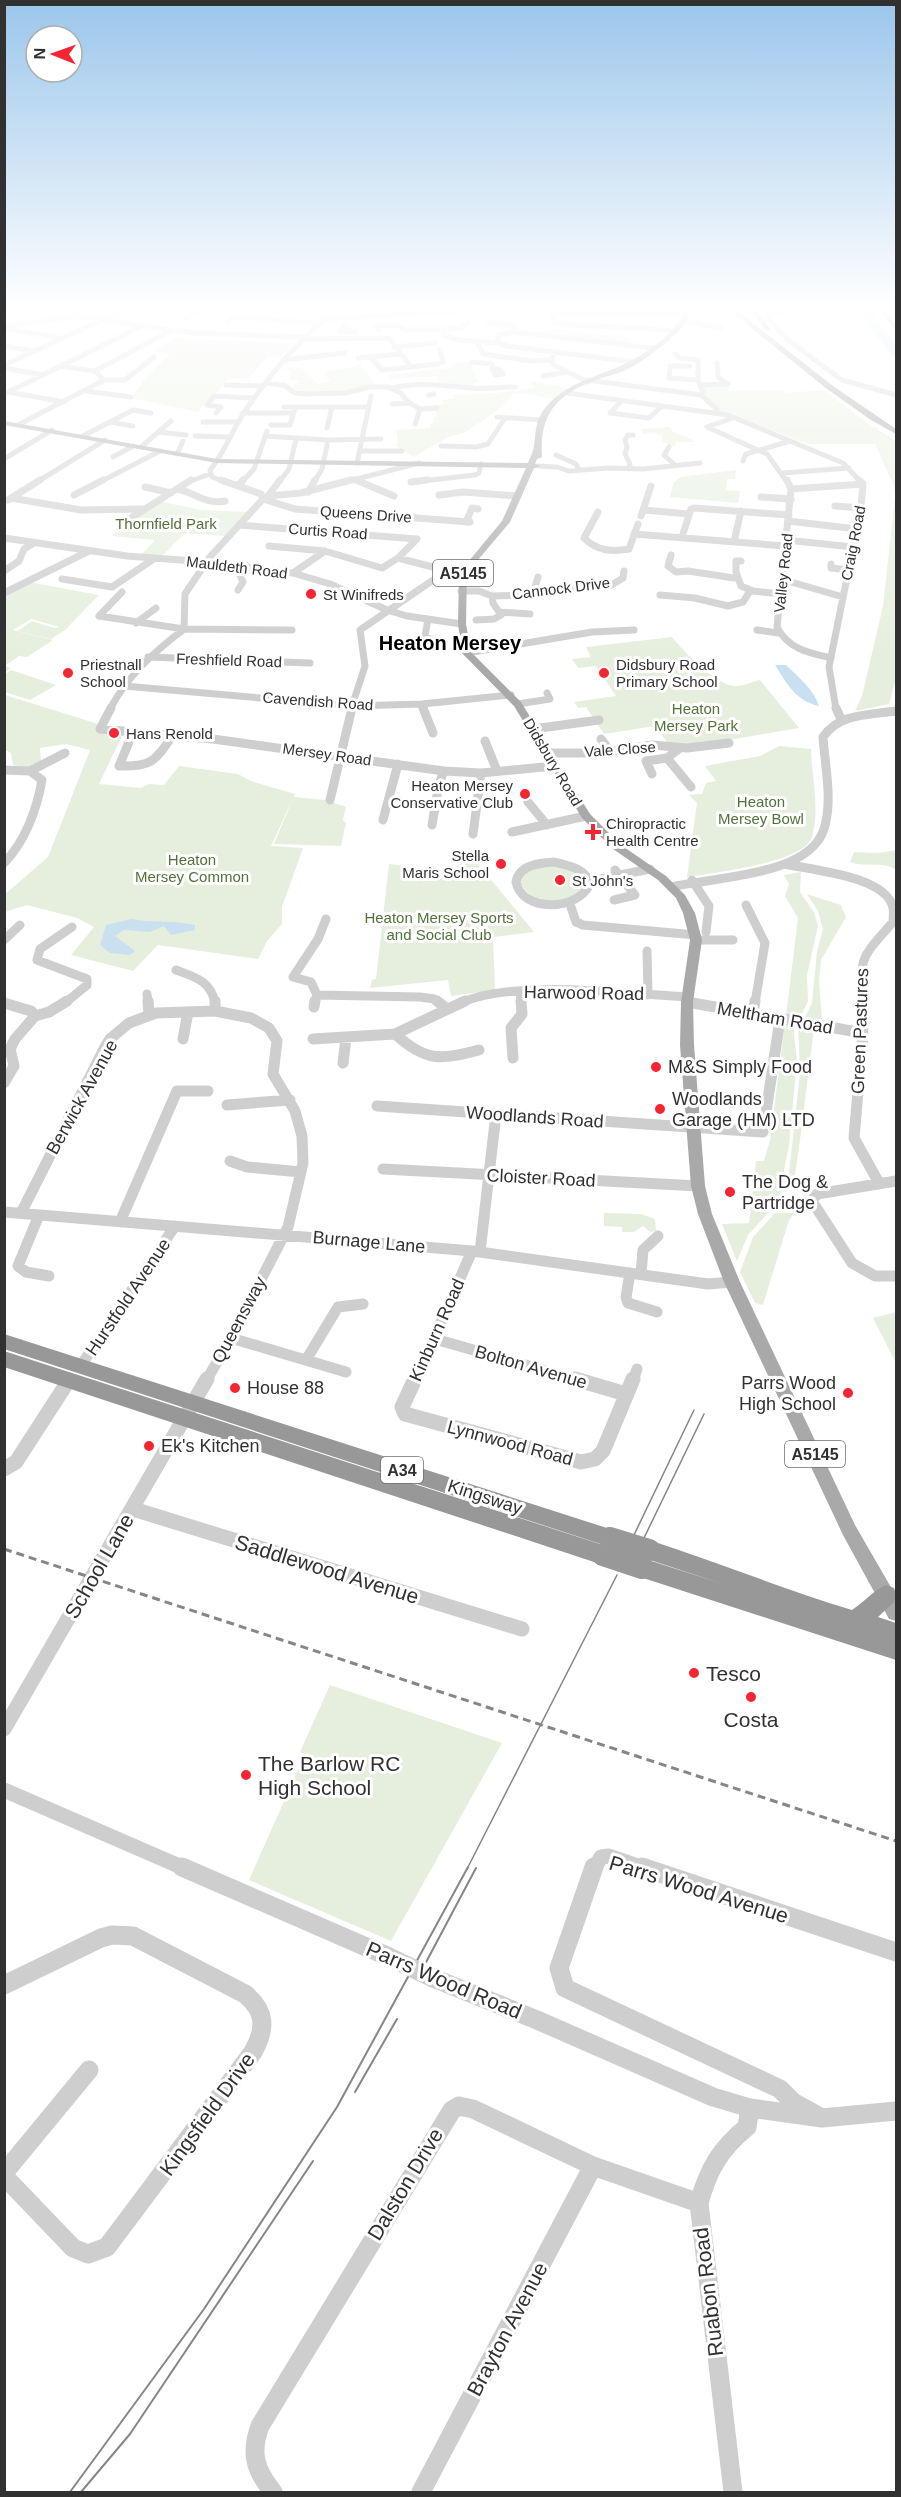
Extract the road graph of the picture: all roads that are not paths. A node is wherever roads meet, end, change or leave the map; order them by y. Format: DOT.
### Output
graph roads {
  1 [pos="171,421"];
  2 [pos="110,422"];
  3 [pos="203,422"];
  4 [pos="237,422"];
  5 [pos="291,422"];
  6 [pos="329,422"];
  7 [pos="365,422"];
  8 [pos="502,422"];
  9 [pos="541,422"];
  10 [pos="723,422"];
  11 [pos="743,422"];
  12 [pos="880,422"];
  13 [pos="9,424"];
  14 [pos="271,425"];
  15 [pos="133,426"];
  16 [pos="327,428"];
  17 [pos="52,430"];
  18 [pos="158,432"];
  19 [pos="897,432"];
  20 [pos="629,435"];
  21 [pos="83,436"];
  22 [pos="195,436"];
  23 [pos="230,437"];
  24 [pos="296,439"];
  25 [pos="361,439"];
  26 [pos="381,439"];
  27 [pos="105,440"];
  28 [pos="328,440"];
  29 [pos="790,441"];
  30 [pos="137,446"];
  31 [pos="441,446"];
  32 [pos="666,449"];
  33 [pos="757,450"];
  34 [pos="160,451"];
  35 [pos="360,451"];
  36 [pos="402,451"];
  37 [pos="177,454"];
  38 [pos="559,456"];
  39 [pos="113,457"];
  40 [pos="6,458"];
  41 [pos="217,461"];
  42 [pos="257,461"];
  43 [pos="743,461"];
  44 [pos="290,462"];
  45 [pos="324,462"];
  46 [pos="357,463"];
  47 [pos="419,463"];
  48 [pos="696,463"];
  49 [pos="481,464"];
  50 [pos="674,464"];
  51 [pos="533,465"];
  52 [pos="849,468"];
  53 [pos="630,469"];
  54 [pos="579,470"];
  55 [pos="783,473"];
  56 [pos="210,474"];
  57 [pos="353,479"];
  58 [pos="411,482"];
  59 [pos="498,483"];
  60 [pos="863,484"];
  61 [pos="238,486"];
  62 [pos="145,487"];
  63 [pos="648,487"];
  64 [pos="178,489"];
  65 [pos="791,489"];
  66 [pos="308,492"];
  67 [pos="171,493"];
  68 [pos="494,494"];
  69 [pos="74,495"];
  70 [pos="439,495"];
  71 [pos="394,496"];
  72 [pos="518,496"];
  73 [pos="265,497"];
  74 [pos="761,497"];
  75 [pos="791,499"];
  76 [pos="8,500"];
  77 [pos="225,501"];
  78 [pos="836,506"];
  79 [pos="861,508"];
  80 [pos="143,509"];
  81 [pos="478,509"];
  82 [pos="741,511"];
  83 [pos="689,514"];
  84 [pos="588,517"];
  85 [pos="789,518"];
  86 [pos="640,519"];
  87 [pos="126,522"];
  88 [pos="239,525"];
  89 [pos="857,529"];
  90 [pos="634,534"];
  91 [pos="682,537"];
  92 [pos="4,538"];
  93 [pos="734,542"];
  94 [pos="34,543"];
  95 [pos="785,543"];
  96 [pos="269,546"];
  97 [pos="853,547"];
  98 [pos="89,551"];
  99 [pos="325,551"];
  100 [pos="671,555"];
  101 [pos="155,558"];
  102 [pos="398,558"];
  103 [pos="739,561"];
  104 [pos="208,562"];
  105 [pos="831,564"];
  106 [pos="849,570"];
  107 [pos="4,571"];
  108 [pos="243,571"];
  109 [pos="624,571"];
  110 [pos="452,572"];
  111 [pos="293,573"];
  112 [pos="463,573"];
  113 [pos="538,577"];
  114 [pos="734,578"];
  115 [pos="62,579"];
  116 [pos="781,579"];
  117 [pos="238,590"];
  118 [pos="461,591"];
  119 [pos="750,591"];
  120 [pos="122,592"];
  121 [pos="4,593"];
  122 [pos="538,593"];
  123 [pos="780,594"];
  124 [pos="660,595"];
  125 [pos="492,596"];
  126 [pos="843,597"];
  127 [pos="156,608"];
  128 [pos="387,610"];
  129 [pos="500,612"];
  130 [pos="530,614"];
  131 [pos="428,619"];
  132 [pos="476,620"];
  133 [pos="136,623"];
  134 [pos="462,624"];
  135 [pos="184,629"];
  136 [pos="292,630"];
  137 [pos="634,630"];
  138 [pos="757,630"];
  139 [pos="779,633"];
  140 [pos="430,639"];
  141 [pos="467,653"];
  142 [pos="148,657"];
  143 [pos="831,658"];
  144 [pos="310,663"];
  145 [pos="124,686"];
  146 [pos="511,695"];
  147 [pos="422,704"];
  148 [pos="518,704"];
  149 [pos="352,706"];
  150 [pos="559,706"];
  151 [pos="897,711"];
  152 [pos="599,720"];
  153 [pos="842,721"];
  154 [pos="533,729"];
  155 [pos="433,733"];
  156 [pos="173,735"];
  157 [pos="601,739"];
  158 [pos="485,741"];
  159 [pos="129,742"];
  160 [pos="729,742"];
  161 [pos="680,748"];
  162 [pos="611,752"];
  163 [pos="65,753"];
  164 [pos="546,753"];
  165 [pos="342,756"];
  166 [pos="667,758"];
  167 [pos="398,764"];
  168 [pos="554,766"];
  169 [pos="4,770"];
  170 [pos="30,771"];
  171 [pos="444,771"];
  172 [pos="497,771"];
  173 [pos="481,773"];
  174 [pos="652,774"];
  175 [pos="691,787"];
  176 [pos="330,800"];
  177 [pos="528,802"];
  178 [pos="586,816"];
  179 [pos="383,820"];
  180 [pos="432,825"];
  181 [pos="546,825"];
  182 [pos="512,832"];
  183 [pos="473,834"];
  184 [pos="8,854"];
  185 [pos="795,859"];
  186 [pos="4,863"];
  187 [pos="785,864"];
  188 [pos="646,866"];
  189 [pos="805,869"];
  190 [pos="617,872"];
  191 [pos="588,877"];
  192 [pos="696,881"];
  193 [pos="669,885"];
  194 [pos="681,897"];
  195 [pos="614,900"];
  196 [pos="570,903"];
  197 [pos="746,905"];
  198 [pos="326,919"];
  199 [pos="20,925"];
  200 [pos="72,927"];
  201 [pos="700,936"];
  202 [pos="4,940"];
  203 [pos="733,940"];
  204 [pos="647,951"];
  205 [pos="176,970"];
  206 [pos="520,991"];
  207 [pos="147,994"];
  208 [pos="648,994"];
  209 [pos="317,995"];
  210 [pos="687,999"];
  211 [pos="4,1003"];
  212 [pos="314,1007"];
  213 [pos="446,1008"];
  214 [pos="215,1011"];
  215 [pos="188,1012"];
  216 [pos="149,1014"];
  217 [pos="753,1014"];
  218 [pos="35,1016"];
  219 [pos="779,1026"];
  220 [pos="395,1034"];
  221 [pos="863,1034"];
  222 [pos="346,1038"];
  223 [pos="183,1039"];
  224 [pos="313,1040"];
  225 [pos="479,1050"];
  226 [pos="513,1058"];
  227 [pos="343,1063"];
  228 [pos="4,1083"];
  229 [pos="208,1091"];
  230 [pos="290,1100"];
  231 [pos="227,1105"];
  232 [pos="377,1106"];
  233 [pos="496,1114"];
  234 [pos="693,1130"];
  235 [pos="230,1161"];
  236 [pos="383,1169"];
  237 [pos="301,1172"];
  238 [pos="490,1175"];
  239 [pos="897,1181"];
  240 [pos="879,1183"];
  241 [pos="698,1186"];
  242 [pos="4,1212"];
  243 [pos="21,1213"];
  244 [pos="39,1215"];
  245 [pos="120,1222"];
  246 [pos="175,1226"];
  247 [pos="283,1236"];
  248 [pos="658,1236"];
  249 [pos="476,1251"];
  250 [pos="635,1274"];
  251 [pos="49,1276"];
  252 [pos="897,1276"];
  253 [pos="728,1279"];
  254 [pos="363,1304"];
  255 [pos="657,1311"];
  256 [pos="231,1338"];
  257 [pos="435,1339"];
  258 [pos="4,1341"];
  259 [pos="4,1359"];
  260 [pos="306,1360"];
  261 [pos="637,1370"];
  262 [pos="346,1372"];
  263 [pos="75,1374"];
  264 [pos="626,1394"];
  265 [pos="402,1410"];
  266 [pos="189,1411"];
  267 [pos="4,1469"];
  268 [pos="133,1509"];
  269 [pos="645,1559"];
  270 [pos="892,1604"];
  271 [pos="854,1621"];
  272 [pos="522,1629"];
  273 [pos="897,1633"];
  274 [pos="897,1650"];
  275 [pos="4,1729"];
  276 [pos="4,1790"];
  277 [pos="897,1952"];
  278 [pos="4,1985"];
  279 [pos="88,2070"];
  280 [pos="750,2108"];
  281 [pos="897,2111"];
  282 [pos="822,2118"];
  283 [pos="593,2166"];
  284 [pos="4,2174"];
  285 [pos="699,2203"];
  286 [pos="273,2493"];
  287 [pos="421,2493"];
  288 [pos="733,2493"];
  1 -- 18 [label="street"];
  2 -- 15 [label="street"];
  2 -- 21 [label="street"];
  3 -- 4 [label="street"];
  4 -- 23 [label="street"];
  5 -- 14 [label="street"];
  6 -- 16 [label="street"];
  7 -- 25 [label="street"];
  8 -- 31 [label="street"];
  9 -- 51 [label="main road"];
  10 -- 33 [label="street"];
  11 -- 29 [label="street, Craig Road"];
  12 -- 19 [label="highway"];
  13 -- 17 [label="main road"];
  17 -- 21 [label="main road"];
  17 -- 40 [label="street"];
  18 -- 30 [label="street"];
  18 -- 37 [label="street"];
  20 -- 53 [label="street"];
  21 -- 27 [label="main road"];
  22 -- 23 [label="street"];
  23 -- 41 [label="street"];
  24 -- 28 [label="street"];
  24 -- 42 [label="street"];
  24 -- 44 [label="street"];
  25 -- 26 [label="street"];
  25 -- 28 [label="street"];
  25 -- 35 [label="street"];
  27 -- 30 [label="main road"];
  27 -- 76 [label="street"];
  28 -- 45 [label="street"];
  29 -- 33 [label="street"];
  29 -- 52 [label="street, Craig Road"];
  30 -- 34 [label="main road"];
  30 -- 39 [label="street"];
  32 -- 50 [label="street"];
  33 -- 43 [label="street"];
  33 -- 55 [label="street"];
  34 -- 37 [label="main road"];
  34 -- 69 [label="street"];
  35 -- 36 [label="street"];
  35 -- 46 [label="street"];
  37 -- 41 [label="main road"];
  38 -- 54 [label="street"];
  41 -- 42 [label="main road"];
  41 -- 56 [label="street"];
  42 -- 44 [label="main road"];
  42 -- 61 [label="street"];
  44 -- 45 [label="main road"];
  44 -- 73 [label="street"];
  45 -- 46 [label="main road"];
  45 -- 66 [label="street"];
  46 -- 47 [label="main road"];
  47 -- 49 [label="main road"];
  47 -- 57 [label="street"];
  48 -- 50 [label="street"];
  49 -- 51 [label="main road"];
  49 -- 58 [label="street"];
  50 -- 53 [label="street"];
  51 -- 54 [label="street"];
  51 -- 72 [label="main road, A5145"];
  52 -- 55 [label="street"];
  52 -- 60 [label="street, Craig Road"];
  53 -- 54 [label="street"];
  55 -- 65 [label="street"];
  56 -- 61 [label="street, Queens Drive"];
  56 -- 64 [label="street"];
  57 -- 66 [label="street"];
  57 -- 71 [label="street"];
  59 -- 68 [label="street"];
  60 -- 65 [label="street"];
  60 -- 79 [label="street, Craig Road"];
  61 -- 73 [label="street, Queens Drive"];
  62 -- 67 [label="street"];
  63 -- 86 [label="street"];
  64 -- 67 [label="street"];
  64 -- 77 [label="street"];
  65 -- 75 [label="street, Valley Road"];
  66 -- 73 [label="street"];
  67 -- 80 [label="street"];
  68 -- 70 [label="street"];
  68 -- 72 [label="street"];
  72 -- 112 [label="main road, A5145"];
  73 -- 81 [label="street, Queens Drive"];
  73 -- 88 [label="street"];
  74 -- 75 [label="street"];
  75 -- 85 [label="street, Valley Road"];
  76 -- 80 [label="street"];
  78 -- 79 [label="street"];
  79 -- 89 [label="street, Craig Road"];
  80 -- 87 [label="street"];
  82 -- 83 [label="street"];
  82 -- 85 [label="street"];
  82 -- 93 [label="street"];
  83 -- 86 [label="street"];
  83 -- 91 [label="street"];
  84 -- 90 [label="street"];
  85 -- 89 [label="street"];
  85 -- 95 [label="street, Valley Road"];
  86 -- 90 [label="street"];
  88 -- 102 [label="street, Curtis Road"];
  88 -- 104 [label="street"];
  89 -- 97 [label="street, Craig Road"];
  90 -- 91 [label="street"];
  91 -- 93 [label="street"];
  92 -- 94 [label="street, Mauldeth Road"];
  93 -- 95 [label="street"];
  94 -- 98 [label="street, Mauldeth Road"];
  94 -- 107 [label="street"];
  95 -- 97 [label="street"];
  95 -- 116 [label="street, Valley Road"];
  96 -- 99 [label="street"];
  97 -- 106 [label="street, Craig Road"];
  98 -- 101 [label="street, Mauldeth Road"];
  98 -- 121 [label="street"];
  99 -- 102 [label="street"];
  99 -- 111 [label="street"];
  100 -- 114 [label="street"];
  101 -- 104 [label="street, Mauldeth Road"];
  101 -- 115 [label="street"];
  102 -- 110 [label="street"];
  103 -- 114 [label="street"];
  104 -- 108 [label="street, Mauldeth Road"];
  104 -- 135 [label="street"];
  105 -- 106 [label="street"];
  106 -- 126 [label="street, Craig Road"];
  108 -- 111 [label="street, Mauldeth Road"];
  108 -- 117 [label="street"];
  109 -- 122 [label="street, Cannock Drive"];
  110 -- 112 [label="street"];
  110 -- 128 [label="street"];
  111 -- 128 [label="street, Mauldeth Road"];
  112 -- 118 [label="main road, A5145"];
  113 -- 122 [label="street"];
  114 -- 119 [label="street"];
  116 -- 123 [label="street, Valley Road"];
  116 -- 126 [label="street"];
  118 -- 125 [label="street, Cannock Drive"];
  118 -- 134 [label="main road, A5145"];
  119 -- 123 [label="street"];
  119 -- 124 [label="street"];
  120 -- 133 [label="street"];
  122 -- 125 [label="street, Cannock Drive"];
  123 -- 139 [label="street, Valley Road"];
  125 -- 129 [label="street"];
  126 -- 143 [label="street, Craig Road"];
  127 -- 133 [label="street"];
  128 -- 131 [label="street, Mauldeth Road"];
  128 -- 149 [label="street"];
  129 -- 130 [label="street"];
  129 -- 132 [label="street"];
  131 -- 134 [label="street, Mauldeth Road"];
  131 -- 140 [label="street"];
  133 -- 135 [label="street"];
  134 -- 141 [label="main road, A5145"];
  135 -- 136 [label="street"];
  135 -- 142 [label="street"];
  137 -- 141 [label="street"];
  138 -- 139 [label="street"];
  139 -- 143 [label="street, Valley Road"];
  141 -- 146 [label="main road, Didsbury Road"];
  142 -- 144 [label="street, Freshfield Road"];
  142 -- 145 [label="street"];
  143 -- 153 [label="street, Craig Road"];
  145 -- 149 [label="street, Cavendish Road"];
  145 -- 156 [label="street, Mersey Road"];
  146 -- 147 [label="street, Cavendish Road"];
  146 -- 148 [label="main road, Didsbury Road"];
  147 -- 149 [label="street, Cavendish Road"];
  147 -- 155 [label="street"];
  148 -- 150 [label="street"];
  148 -- 154 [label="main road, Didsbury Road"];
  149 -- 165 [label="street"];
  151 -- 153 [label="street"];
  152 -- 154 [label="street"];
  153 -- 185 [label="street"];
  154 -- 164 [label="main road, Didsbury Road"];
  156 -- 159 [label="street"];
  156 -- 165 [label="street, Mersey Road"];
  157 -- 162 [label="street"];
  158 -- 172 [label="street"];
  160 -- 161 [label="street, Vale Close"];
  161 -- 162 [label="street, Vale Close"];
  161 -- 166 [label="street"];
  162 -- 164 [label="street, Vale Close"];
  163 -- 170 [label="street"];
  164 -- 168 [label="main road, Didsbury Road"];
  165 -- 167 [label="street, Mersey Road"];
  165 -- 176 [label="street"];
  166 -- 174 [label="street"];
  166 -- 175 [label="street"];
  167 -- 171 [label="street, Mersey Road"];
  167 -- 179 [label="street"];
  168 -- 172 [label="street, Mersey Road"];
  168 -- 178 [label="main road, Didsbury Road"];
  169 -- 170 [label="street"];
  170 -- 184 [label="street"];
  171 -- 173 [label="street, Mersey Road"];
  171 -- 180 [label="street"];
  172 -- 173 [label="street, Mersey Road"];
  173 -- 183 [label="street"];
  177 -- 181 [label="street"];
  178 -- 181 [label="street"];
  178 -- 188 [label="main road, Didsbury Road"];
  181 -- 182 [label="street"];
  184 -- 186 [label="street"];
  185 -- 187 [label="street"];
  185 -- 189 [label="street, Green Pastures"];
  187 -- 189 [label="street, Green Pastures"];
  187 -- 192 [label="street"];
  188 -- 190 [label="street"];
  188 -- 193 [label="main road, Didsbury Road"];
  189 -- 221 [label="street, Green Pastures"];
  190 -- 191 [label="street"];
  190 -- 195 [label="street"];
  191 -- 196 [label="street"];
  191 -- 196 [label="street"];
  192 -- 193 [label="street"];
  192 -- 194 [label="street"];
  192 -- 201 [label="street"];
  193 -- 194 [label="main road, Didsbury Road"];
  194 -- 201 [label="main road, Didsbury Road"];
  196 -- 201 [label="street"];
  197 -- 217 [label="street"];
  198 -- 209 [label="street"];
  199 -- 202 [label="street"];
  200 -- 218 [label="street"];
  201 -- 203 [label="street"];
  201 -- 210 [label="main road, A5145"];
  204 -- 208 [label="street"];
  205 -- 214 [label="street"];
  206 -- 208 [label="street, Harwood Road"];
  206 -- 213 [label="street, Harwood Road"];
  206 -- 226 [label="street"];
  207 -- 216 [label="street"];
  208 -- 210 [label="street, Harwood Road"];
  209 -- 212 [label="street"];
  209 -- 213 [label="street"];
  210 -- 217 [label="street, Meltham Road"];
  210 -- 234 [label="main road, A5145"];
  211 -- 218 [label="street"];
  213 -- 220 [label="street, Harwood Road"];
  214 -- 215 [label="street, Berwick Avenue"];
  214 -- 230 [label="street, Berwick Avenue"];
  215 -- 216 [label="street, Berwick Avenue"];
  215 -- 223 [label="street"];
  216 -- 243 [label="street, Berwick Avenue"];
  217 -- 221 [label="street, Meltham Road"];
  218 -- 228 [label="street"];
  219 -- 234 [label="street, Woodlands Road"];
  220 -- 222 [label="street, Harwood Road"];
  220 -- 225 [label="street"];
  221 -- 240 [label="street, Green Pastures"];
  222 -- 224 [label="street, Harwood Road"];
  222 -- 227 [label="street"];
  229 -- 245 [label="street"];
  230 -- 231 [label="street"];
  230 -- 237 [label="street, Berwick Avenue"];
  232 -- 233 [label="street, Woodlands Road"];
  233 -- 234 [label="street, Woodlands Road"];
  233 -- 238 [label="street, Kinburn Road"];
  234 -- 241 [label="main road, A5145"];
  235 -- 237 [label="street"];
  236 -- 238 [label="street, Cloister Road"];
  237 -- 247 [label="street, Berwick Avenue"];
  238 -- 241 [label="street, Cloister Road"];
  238 -- 249 [label="street, Kinburn Road"];
  239 -- 240 [label="street"];
  240 -- 252 [label="street"];
  241 -- 253 [label="main road, A5145"];
  242 -- 243 [label="street, Burnage Lane"];
  243 -- 244 [label="street, Burnage Lane"];
  244 -- 245 [label="street, Burnage Lane"];
  244 -- 251 [label="street"];
  245 -- 246 [label="street, Burnage Lane"];
  246 -- 247 [label="street, Burnage Lane"];
  246 -- 263 [label="street, Hurstfold Avenue"];
  247 -- 249 [label="street, Burnage Lane"];
  247 -- 256 [label="street, Queensway"];
  248 -- 250 [label="street"];
  249 -- 250 [label="street, Burnage Lane"];
  249 -- 257 [label="street, Kinburn Road"];
  250 -- 253 [label="street, Burnage Lane"];
  250 -- 255 [label="street"];
  253 -- 270 [label="main road, A5145"];
  254 -- 260 [label="street"];
  256 -- 260 [label="street"];
  256 -- 266 [label="street, Queensway"];
  257 -- 264 [label="street, Bolton Avenue"];
  257 -- 265 [label="street, Kinburn Road"];
  258 -- 263 [label="highway, Kingsway / A34"];
  259 -- 263 [label="highway, Kingsway / A34"];
  260 -- 262 [label="street"];
  261 -- 264 [label="street, Lynnwood Road"];
  263 -- 266 [label="highway, Kingsway / A34"];
  263 -- 267 [label="street, Hurstfold Avenue"];
  264 -- 265 [label="street, Lynnwood Road"];
  266 -- 268 [label="street, School Lane"];
  266 -- 269 [label="highway, Kingsway / A34, bridge"];
  268 -- 272 [label="street, Saddlewood Avenue"];
  268 -- 275 [label="street, School Lane"];
  269 -- 271 [label="highway, Kingsway / A34"];
  269 -- 274 [label="highway, Kingsway / A34"];
  270 -- 271 [label="highway"];
  271 -- 273 [label="highway, Kingsway / A34"];
  276 -- 280 [label="street, Parrs Wood Road, bridge"];
  277 -- 282 [label="street, Parrs Wood Avenue"];
  278 -- 284 [label="street, Kingsfield Drive"];
  279 -- 284 [label="street"];
  280 -- 282 [label="street, Parrs Wood Road"];
  280 -- 285 [label="street, Ruabon Road"];
  281 -- 282 [label="street, Parrs Wood Road"];
  283 -- 285 [label="street, Dalston Drive"];
  283 -- 286 [label="street, Dalston Drive"];
  283 -- 287 [label="street, Brayton Avenue"];
  285 -- 288 [label="street, Ruabon Road"];
}
